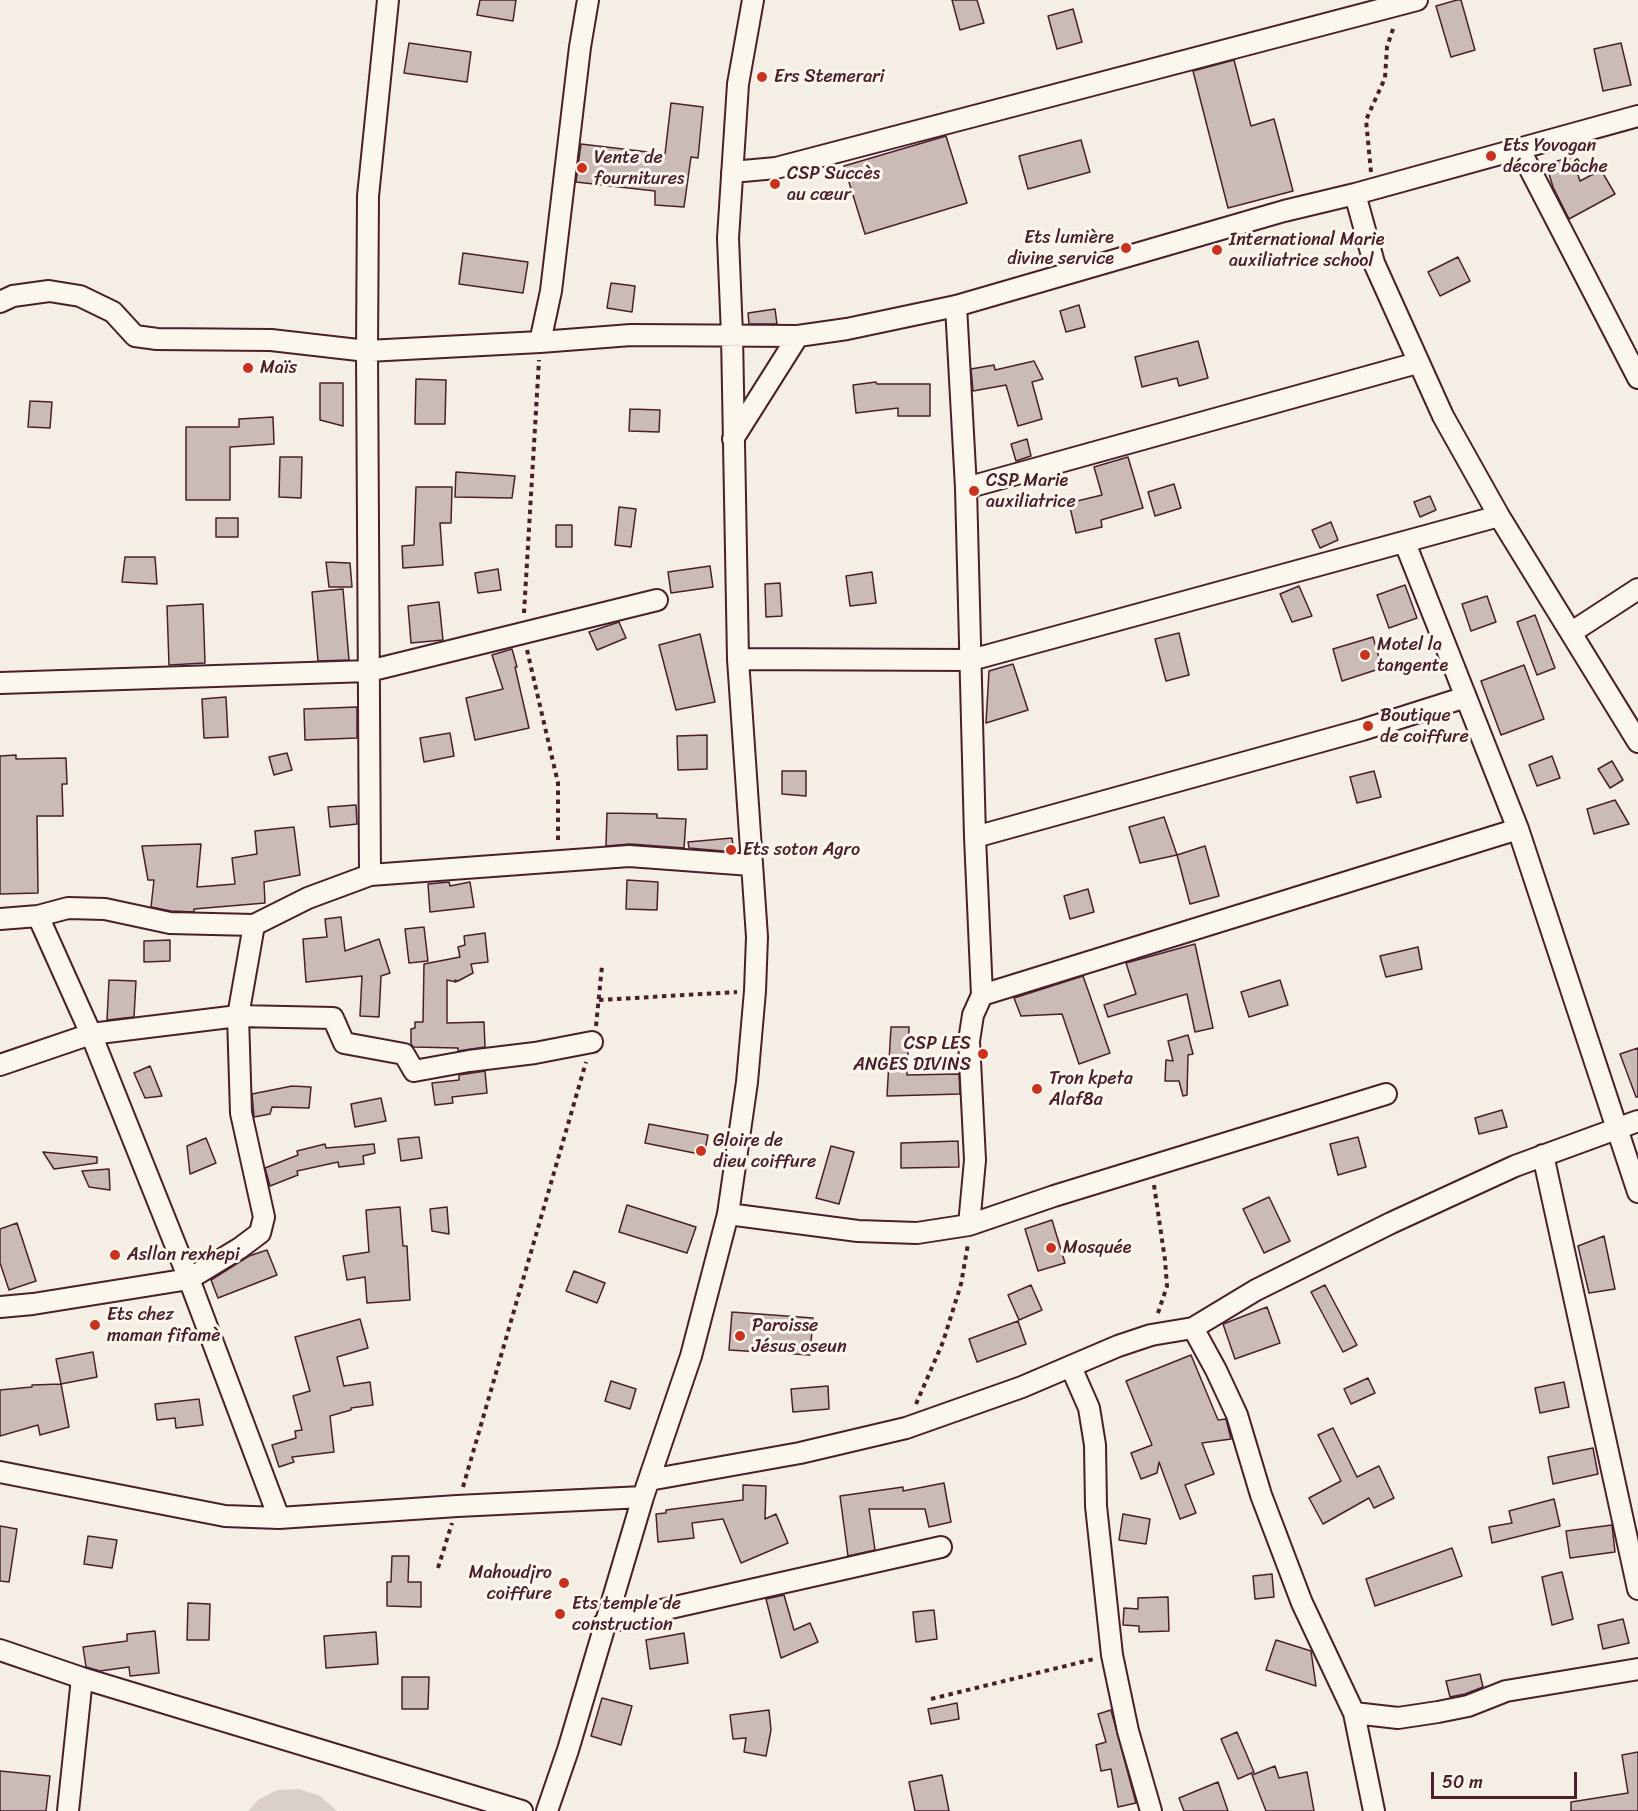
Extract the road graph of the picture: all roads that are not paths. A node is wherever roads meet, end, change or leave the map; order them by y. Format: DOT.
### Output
graph roads {
  1 [pos="388,0"];
  2 [pos="588,0"];
  3 [pos="753,0"];
  4 [pos="1409,2"];
  5 [pos="1638,116"];
  6 [pos="1519,148"];
  7 [pos="732,172"];
  8 [pos="1354,194"];
  9 [pos="0,303"];
  10 [pos="956,306"];
  11 [pos="732,335"];
  12 [pos="798,336"];
  13 [pos="540,342"];
  14 [pos="367,351"];
  15 [pos="1418,363"];
  16 [pos="1638,378"];
  17 [pos="733,439"];
  18 [pos="966,488"];
  19 [pos="1499,516"];
  20 [pos="1405,543"];
  21 [pos="1638,589"];
  22 [pos="657,600"];
  23 [pos="1572,632"];
  24 [pos="738,659"];
  25 [pos="971,660"];
  26 [pos="369,671"];
  27 [pos="0,682"];
  28 [pos="1466,697"];
  29 [pos="1638,742"];
  30 [pos="1518,829"];
  31 [pos="975,837"];
  32 [pos="751,865"];
  33 [pos="370,875"];
  34 [pos="38,916"];
  35 [pos="0,919"];
  36 [pos="254,925"];
  37 [pos="982,995"];
  38 [pos="238,1016"];
  39 [pos="91,1034"];
  40 [pos="592,1042"];
  41 [pos="0,1065"];
  42 [pos="1386,1094"];
  43 [pos="1638,1121"];
  44 [pos="1617,1128"];
  45 [pos="1543,1155"];
  46 [pos="1638,1192"];
  47 [pos="728,1214"];
  48 [pos="969,1225"];
  49 [pos="189,1279"];
  50 [pos="0,1307"];
  51 [pos="1193,1328"];
  52 [pos="1071,1367"];
  53 [pos="0,1472"];
  54 [pos="646,1488"];
  55 [pos="279,1518"];
  56 [pos="941,1547"];
  57 [pos="1638,1589"];
  58 [pos="604,1623"];
  59 [pos="0,1650"];
  60 [pos="1638,1669"];
  61 [pos="82,1678"];
  62 [pos="1354,1713"];
  63 [pos="68,1811"];
  64 [pos="522,1811"];
  65 [pos="547,1811"];
  66 [pos="1151,1811"];
  67 [pos="1374,1811"];
  1 -- 14 [label="street"];
  2 -- 13 [label="street"];
  3 -- 7 [label="street"];
  4 -- 7 [label="street"];
  5 -- 6 [label="street"];
  6 -- 8 [label="street"];
  6 -- 16 [label="street"];
  7 -- 11 [label="street"];
  8 -- 10 [label="street"];
  8 -- 15 [label="street"];
  9 -- 14 [label="street"];
  10 -- 12 [label="street"];
  10 -- 18 [label="street"];
  11 -- 12 [label="street"];
  11 -- 13 [label="street"];
  11 -- 17 [label="street"];
  12 -- 17 [label="street"];
  13 -- 14 [label="street"];
  14 -- 26 [label="street"];
  15 -- 18 [label="street"];
  15 -- 19 [label="street"];
  17 -- 24 [label="street"];
  18 -- 25 [label="street"];
  19 -- 20 [label="street"];
  19 -- 23 [label="street"];
  20 -- 25 [label="street"];
  20 -- 28 [label="street"];
  21 -- 23 [label="street"];
  22 -- 26 [label="street"];
  23 -- 29 [label="street"];
  24 -- 25 [label="street"];
  24 -- 32 [label="street"];
  25 -- 31 [label="street"];
  26 -- 27 [label="street"];
  26 -- 33 [label="street"];
  28 -- 30 [label="street"];
  28 -- 31 [label="street"];
  30 -- 37 [label="street"];
  30 -- 44 [label="street"];
  31 -- 37 [label="street"];
  32 -- 33 [label="street"];
  32 -- 47 [label="street"];
  33 -- 36 [label="street"];
  34 -- 35 [label="street"];
  34 -- 36 [label="street"];
  34 -- 39 [label="street"];
  36 -- 38 [label="street"];
  37 -- 48 [label="street"];
  38 -- 39 [label="street"];
  38 -- 40 [label="street"];
  38 -- 49 [label="street"];
  39 -- 41 [label="street"];
  39 -- 49 [label="street"];
  42 -- 48 [label="street"];
  43 -- 44 [label="street"];
  44 -- 45 [label="street"];
  44 -- 46 [label="street"];
  45 -- 51 [label="street"];
  45 -- 57 [label="street"];
  47 -- 48 [label="street"];
  47 -- 54 [label="street"];
  49 -- 50 [label="street"];
  49 -- 55 [label="street"];
  51 -- 52 [label="street"];
  51 -- 62 [label="street"];
  52 -- 54 [label="street"];
  52 -- 66 [label="street"];
  53 -- 55 [label="street"];
  54 -- 55 [label="street"];
  54 -- 58 [label="street"];
  56 -- 58 [label="street"];
  58 -- 65 [label="street"];
  59 -- 61 [label="street"];
  60 -- 62 [label="street"];
  61 -- 63 [label="street"];
  61 -- 64 [label="street"];
  62 -- 67 [label="street"];
}
